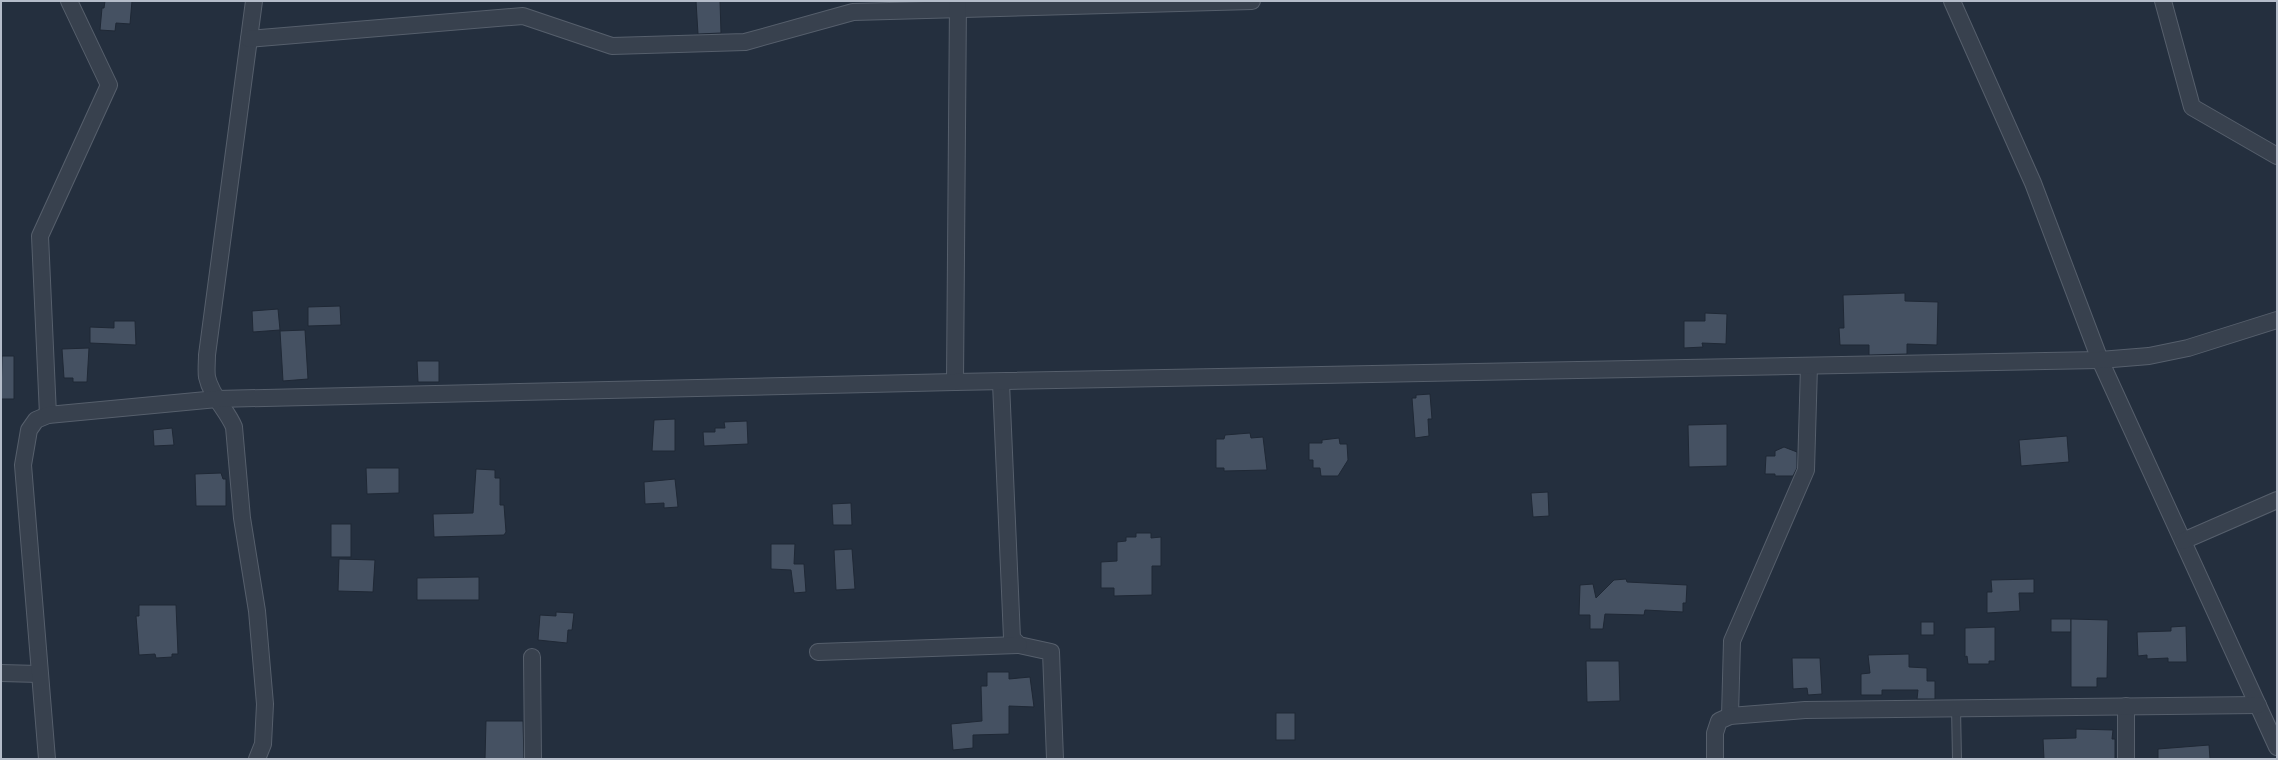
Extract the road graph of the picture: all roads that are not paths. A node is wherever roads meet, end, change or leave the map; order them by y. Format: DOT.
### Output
graph roads {
  1 [pos="69,1"];
  2 [pos="254,1"];
  3 [pos="1252,1"];
  4 [pos="1952,1"];
  5 [pos="2163,1"];
  6 [pos="1108,3"];
  7 [pos="958,5"];
  8 [pos="249,38"];
  9 [pos="2277,156"];
  10 [pos="2277,320"];
  11 [pos="2100,360"];
  12 [pos="1809,366"];
  13 [pos="954,382"];
  14 [pos="1001,383"];
  15 [pos="217,399"];
  16 [pos="48,415"];
  17 [pos="2277,500"];
  18 [pos="2183,541"];
  19 [pos="1019,645"];
  20 [pos="818,652"];
  21 [pos="532,657"];
  22 [pos="1,673"];
  23 [pos="39,674"];
  24 [pos="2258,705"];
  25 [pos="2126,706"];
  26 [pos="1956,708"];
  27 [pos="1730,716"];
  28 [pos="2277,747"];
  29 [pos="47,759"];
  30 [pos="257,759"];
  31 [pos="533,759"];
  32 [pos="1055,759"];
  33 [pos="1715,759"];
  34 [pos="1957,759"];
  35 [pos="2126,759"];
  1 -- 16 [label="street"];
  2 -- 8 [label="street"];
  3 -- 6 [label="street"];
  4 -- 11 [label="street"];
  5 -- 9 [label="street"];
  6 -- 7 [label="street"];
  7 -- 8 [label="street"];
  7 -- 13 [label="street"];
  8 -- 15 [label="street"];
  10 -- 11 [label="street"];
  11 -- 12 [label="street"];
  11 -- 18 [label="street"];
  12 -- 14 [label="street"];
  12 -- 27 [label="street"];
  13 -- 14 [label="street"];
  13 -- 15 [label="street"];
  14 -- 19 [label="street"];
  15 -- 16 [label="street"];
  15 -- 30 [label="street"];
  16 -- 23 [label="street"];
  17 -- 18 [label="street"];
  18 -- 24 [label="street"];
  19 -- 20 [label="street"];
  19 -- 32 [label="street"];
  21 -- 31 [label="street"];
  22 -- 23 [label="street"];
  23 -- 29 [label="street"];
  24 -- 25 [label="street"];
  24 -- 28 [label="street"];
  25 -- 26 [label="street"];
  25 -- 35 [label="street"];
  26 -- 27 [label="street"];
  26 -- 34 [label="lane"];
  27 -- 33 [label="street"];
}
